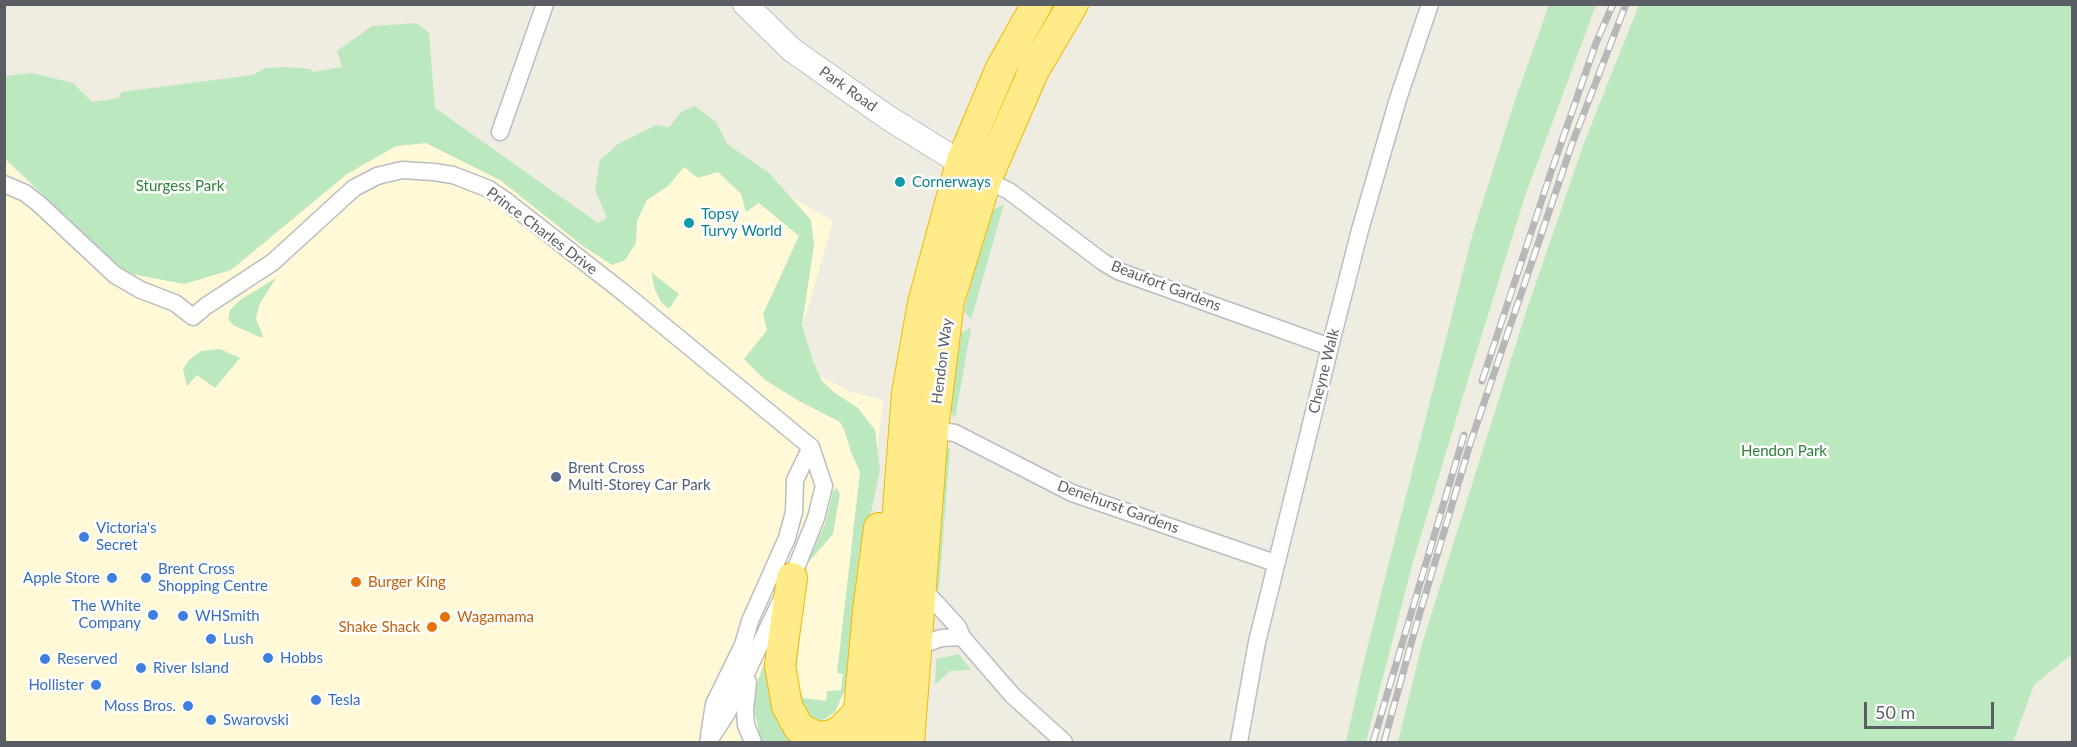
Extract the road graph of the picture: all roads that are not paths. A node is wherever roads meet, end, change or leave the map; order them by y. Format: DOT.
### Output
graph roads {
  1 [pos="545,4"];
  2 [pos="745,4"];
  3 [pos="1037,4"];
  4 [pos="1073,4"];
  5 [pos="1430,4"];
  6 [pos="500,132"];
  7 [pos="961,163"];
  8 [pos="986,180"];
  9 [pos="4,184"];
  10 [pos="1330,347"];
  11 [pos="907,393"];
  12 [pos="933,430"];
  13 [pos="811,447"];
  14 [pos="1275,563"];
  15 [pos="792,578"];
  16 [pos="922,588"];
  17 [pos="962,638"];
  18 [pos="917,647"];
  19 [pos="752,663"];
  20 [pos="912,701"];
  21 [pos="856,728"];
  22 [pos="709,742"];
  23 [pos="753,742"];
  24 [pos="880,742"];
  25 [pos="909,742"];
  26 [pos="917,742"];
  27 [pos="1064,742"];
  28 [pos="1239,742"];
  1 -- 6 [label="street"];
  2 -- 7 [label="street, Park Road"];
  3 -- 7 [label="highway, Hendon Way"];
  4 -- 8 [label="highway, Hendon Way"];
  5 -- 10 [label="street, Cheyne Walk"];
  7 -- 11 [label="highway, Hendon Way"];
  8 -- 10 [label="street, Beaufort Gardens"];
  8 -- 12 [label="highway, Hendon Way"];
  9 -- 13 [label="street, Prince Charles Drive"];
  10 -- 14 [label="street, Cheyne Walk"];
  11 -- 21 [label="highway"];
  11 -- 24 [label="highway, Hendon Way"];
  12 -- 14 [label="street, Denehurst Gardens"];
  12 -- 16 [label="highway, Hendon Way"];
  13 -- 15 [label="street"];
  13 -- 22 [label="street"];
  14 -- 28 [label="street, Cheyne Walk"];
  15 -- 19 [label="street"];
  15 -- 21 [label="highway"];
  16 -- 17 [label="street"];
  16 -- 18 [label="highway, Hendon Way"];
  17 -- 18 [label="street"];
  17 -- 27 [label="street"];
  18 -- 20 [label="highway, Hendon Way"];
  19 -- 22 [label="street"];
  19 -- 23 [label="street"];
  20 -- 25 [label="highway, Hendon Way"];
  20 -- 26 [label="highway"];
}
